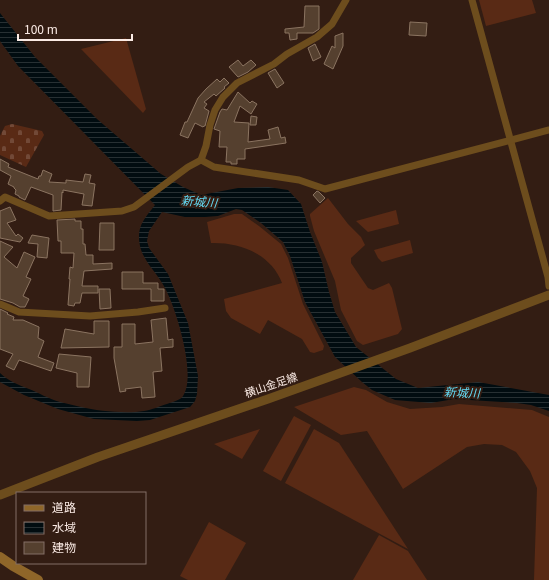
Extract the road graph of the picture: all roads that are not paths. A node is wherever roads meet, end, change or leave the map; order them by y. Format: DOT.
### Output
graph roads {
  1 [pos="346,0"];
  2 [pos="472,0"];
  3 [pos="549,130"];
  4 [pos="510,140"];
  5 [pos="201,160"];
  6 [pos="0,201"];
  7 [pos="549,286"];
  8 [pos="549,295"];
  9 [pos="0,304"];
  10 [pos="165,308"];
  11 [pos="0,495"];
  12 [pos="0,557"];
  13 [pos="38,580"];
  1 -- 5 [label="street"];
  2 -- 4 [label="street"];
  3 -- 4 [label="street"];
  4 -- 5 [label="street"];
  4 -- 7 [label="street"];
  5 -- 6 [label="street"];
  8 -- 11 [label="street, 横山金足線"];
  9 -- 10 [label="street"];
  12 -- 13 [label="main road"];
}
